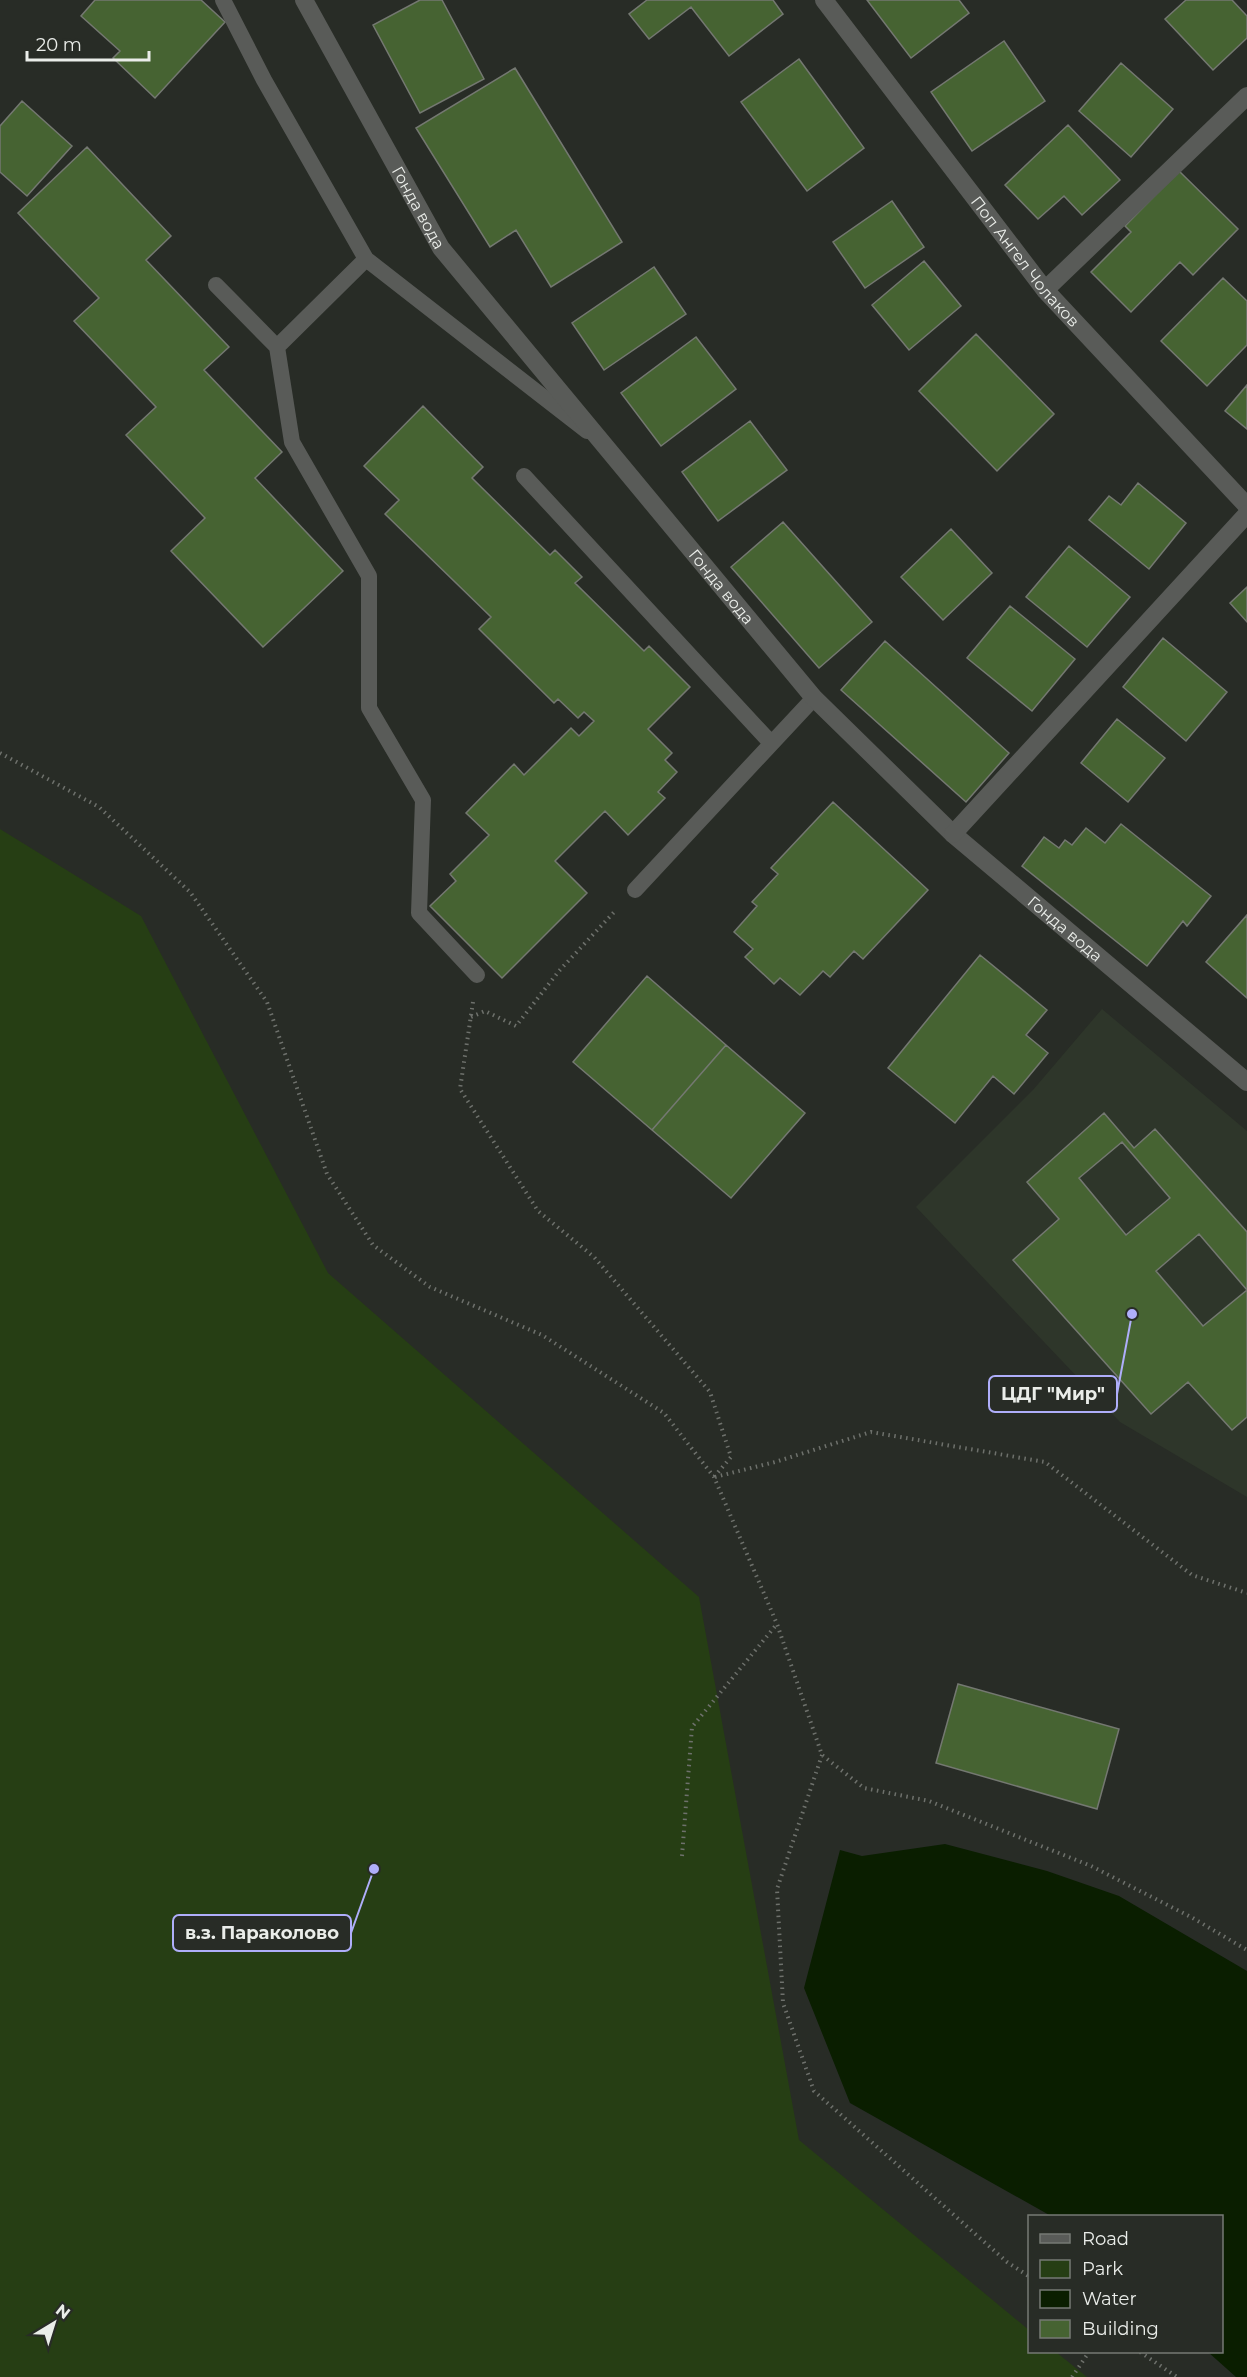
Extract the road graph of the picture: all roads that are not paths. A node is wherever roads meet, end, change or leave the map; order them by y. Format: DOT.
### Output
graph roads {
  1 [pos="223,0"];
  2 [pos="304,0"];
  3 [pos="824,0"];
  4 [pos="1247,96"];
  5 [pos="366,259"];
  6 [pos="216,285"];
  7 [pos="1045,290"];
  8 [pos="278,347"];
  9 [pos="601,442"];
  10 [pos="524,476"];
  11 [pos="1247,506"];
  12 [pos="1247,514"];
  13 [pos="814,698"];
  14 [pos="771,743"];
  15 [pos="953,834"];
  16 [pos="635,890"];
  17 [pos="477,975"];
  18 [pos="1247,1082"];
  1 -- 5 [label="lane"];
  2 -- 9 [label="street, Гонда вода"];
  3 -- 7 [label="street, Поп Ангел Чолаков"];
  4 -- 7 [label="street"];
  5 -- 8 [label="lane"];
  5 -- 9 [label="lane"];
  6 -- 8 [label="lane"];
  7 -- 11 [label="street, Поп Ангел Чолаков"];
  8 -- 17 [label="lane"];
  9 -- 13 [label="street, Гонда вода"];
  10 -- 14 [label="lane"];
  12 -- 15 [label="street"];
  13 -- 14 [label="lane"];
  13 -- 15 [label="street, Гонда вода"];
  14 -- 16 [label="lane"];
  15 -- 18 [label="street, Гонда вода"];
}
